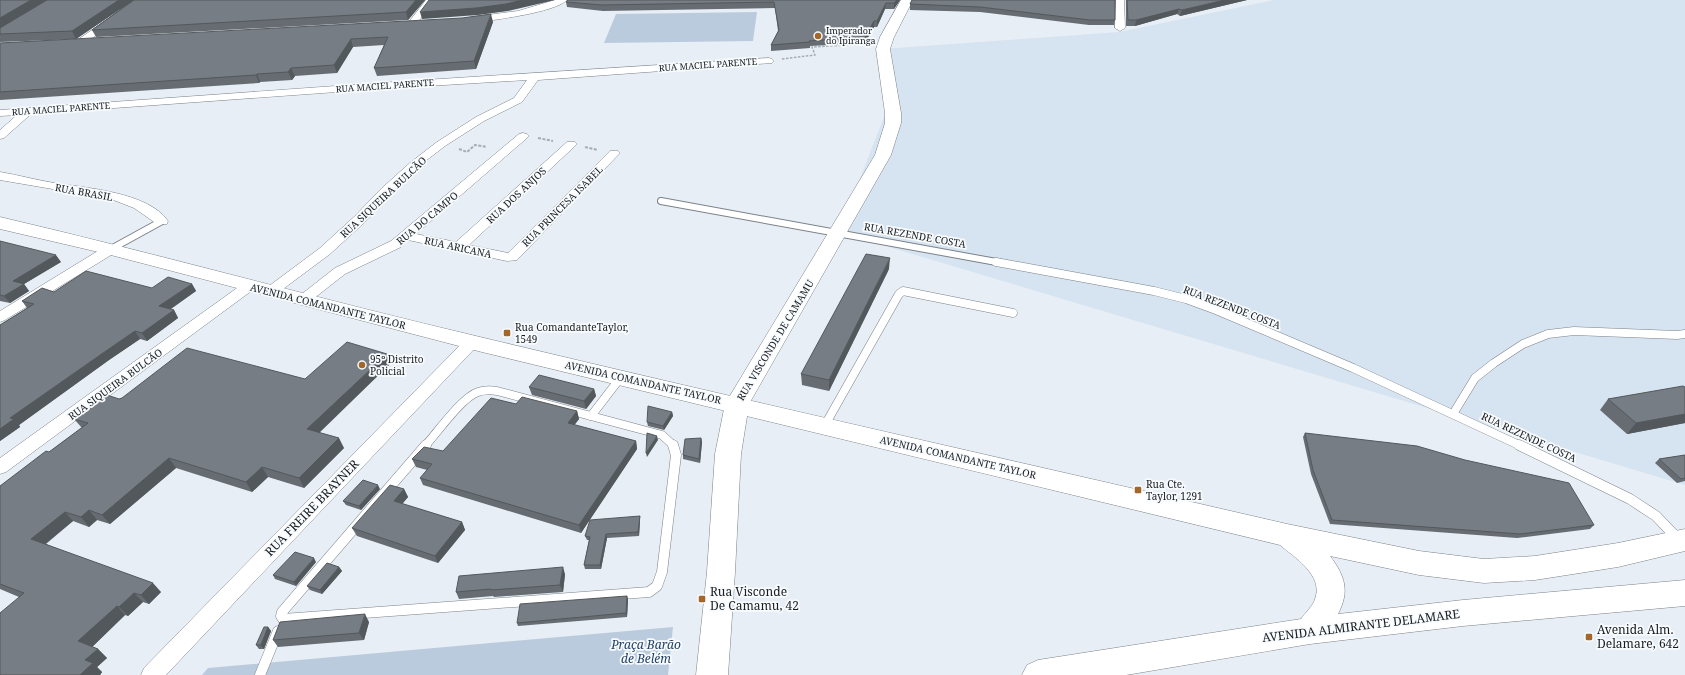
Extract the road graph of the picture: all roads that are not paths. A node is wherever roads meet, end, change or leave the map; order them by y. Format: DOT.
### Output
graph roads {
  1 [pos="142,0"];
  2 [pos="431,0"];
  3 [pos="563,0"];
  4 [pos="907,0"];
  5 [pos="1120,0"];
  6 [pos="464,22"];
  7 [pos="426,24"];
  8 [pos="1120,28"];
  9 [pos="95,42"];
  10 [pos="769,60"];
  11 [pos="535,77"];
  12 [pos="28,111"];
  13 [pos="0,113"];
  14 [pos="0,136"];
  15 [pos="523,136"];
  16 [pos="571,144"];
  17 [pos="614,153"];
  18 [pos="0,176"];
  19 [pos="661,201"];
  20 [pos="162,221"];
  21 [pos="0,224"];
  22 [pos="839,232"];
  23 [pos="406,236"];
  24 [pos="460,246"];
  25 [pos="112,249"];
  26 [pos="510,257"];
  27 [pos="249,286"];
  28 [pos="270,292"];
  29 [pos="303,300"];
  30 [pos="1013,313"];
  31 [pos="0,317"];
  32 [pos="1685,334"];
  33 [pos="472,342"];
  34 [pos="620,377"];
  35 [pos="737,404"];
  36 [pos="1452,414"];
  37 [pos="591,416"];
  38 [pos="825,425"];
  39 [pos="0,467"];
  40 [pos="1288,535"];
  41 [pos="1683,543"];
  42 [pos="1685,593"];
  43 [pos="283,619"];
  44 [pos="1310,631"];
  45 [pos="152,675"];
  46 [pos="260,675"];
  47 [pos="712,675"];
  48 [pos="1038,675"];
  1 -- 9 [label="street"];
  2 -- 7 [label="street"];
  3 -- 6 [label="street"];
  4 -- 22 [label="main road, RUA VISCONDE DE CAMAMU"];
  5 -- 8 [label="street"];
  10 -- 11 [label="street, RUA MACIEL PARENTE"];
  11 -- 12 [label="street, RUA MACIEL PARENTE"];
  11 -- 28 [label="street, RUA SIQUEIRA BULCÃO"];
  12 -- 13 [label="street, RUA MACIEL PARENTE"];
  12 -- 14 [label="street"];
  15 -- 23 [label="street, RUA DO CAMPO"];
  16 -- 24 [label="street, RUA DOS ANJOS"];
  17 -- 26 [label="street, RUA PRINCESA ISABEL"];
  18 -- 20 [label="street, RUA BRASIL"];
  19 -- 22 [label="lane, RUA REZENDE COSTA"];
  20 -- 25 [label="lane"];
  21 -- 25 [label="main road, AVENIDA COMANDANTE TAYLOR"];
  22 -- 35 [label="main road, RUA VISCONDE DE CAMAMU"];
  22 -- 36 [label="lane, RUA REZENDE COSTA"];
  23 -- 24 [label="street, RUA ARICANA"];
  23 -- 29 [label="street, RUA DO CAMPO"];
  24 -- 26 [label="street, RUA ARICANA"];
  25 -- 27 [label="main road, AVENIDA COMANDANTE TAYLOR"];
  25 -- 31 [label="street"];
  27 -- 28 [label="main road, AVENIDA COMANDANTE TAYLOR"];
  27 -- 39 [label="street, RUA SIQUEIRA BULCÃO"];
  28 -- 29 [label="main road, AVENIDA COMANDANTE TAYLOR"];
  29 -- 33 [label="main road, AVENIDA COMANDANTE TAYLOR"];
  30 -- 38 [label="lane"];
  32 -- 36 [label="lane"];
  33 -- 34 [label="main road, AVENIDA COMANDANTE TAYLOR"];
  33 -- 45 [label="street, RUA FREIRE BRAYNER"];
  34 -- 35 [label="main road, AVENIDA COMANDANTE TAYLOR"];
  34 -- 37 [label="lane"];
  35 -- 38 [label="main road, AVENIDA COMANDANTE TAYLOR"];
  35 -- 47 [label="main road, RUA VISCONDE DE CAMAMU"];
  36 -- 41 [label="lane, RUA REZENDE COSTA"];
  37 -- 43 [label="lane"];
  37 -- 43 [label="lane"];
  38 -- 40 [label="main road, AVENIDA COMANDANTE TAYLOR"];
  40 -- 41 [label="main road"];
  40 -- 44 [label="main road"];
  42 -- 44 [label="main road, AVENIDA ALMIRANTE DELAMARE"];
  43 -- 46 [label="lane"];
  44 -- 48 [label="main road, AVENIDA ALMIRANTE DELAMARE"];
}
